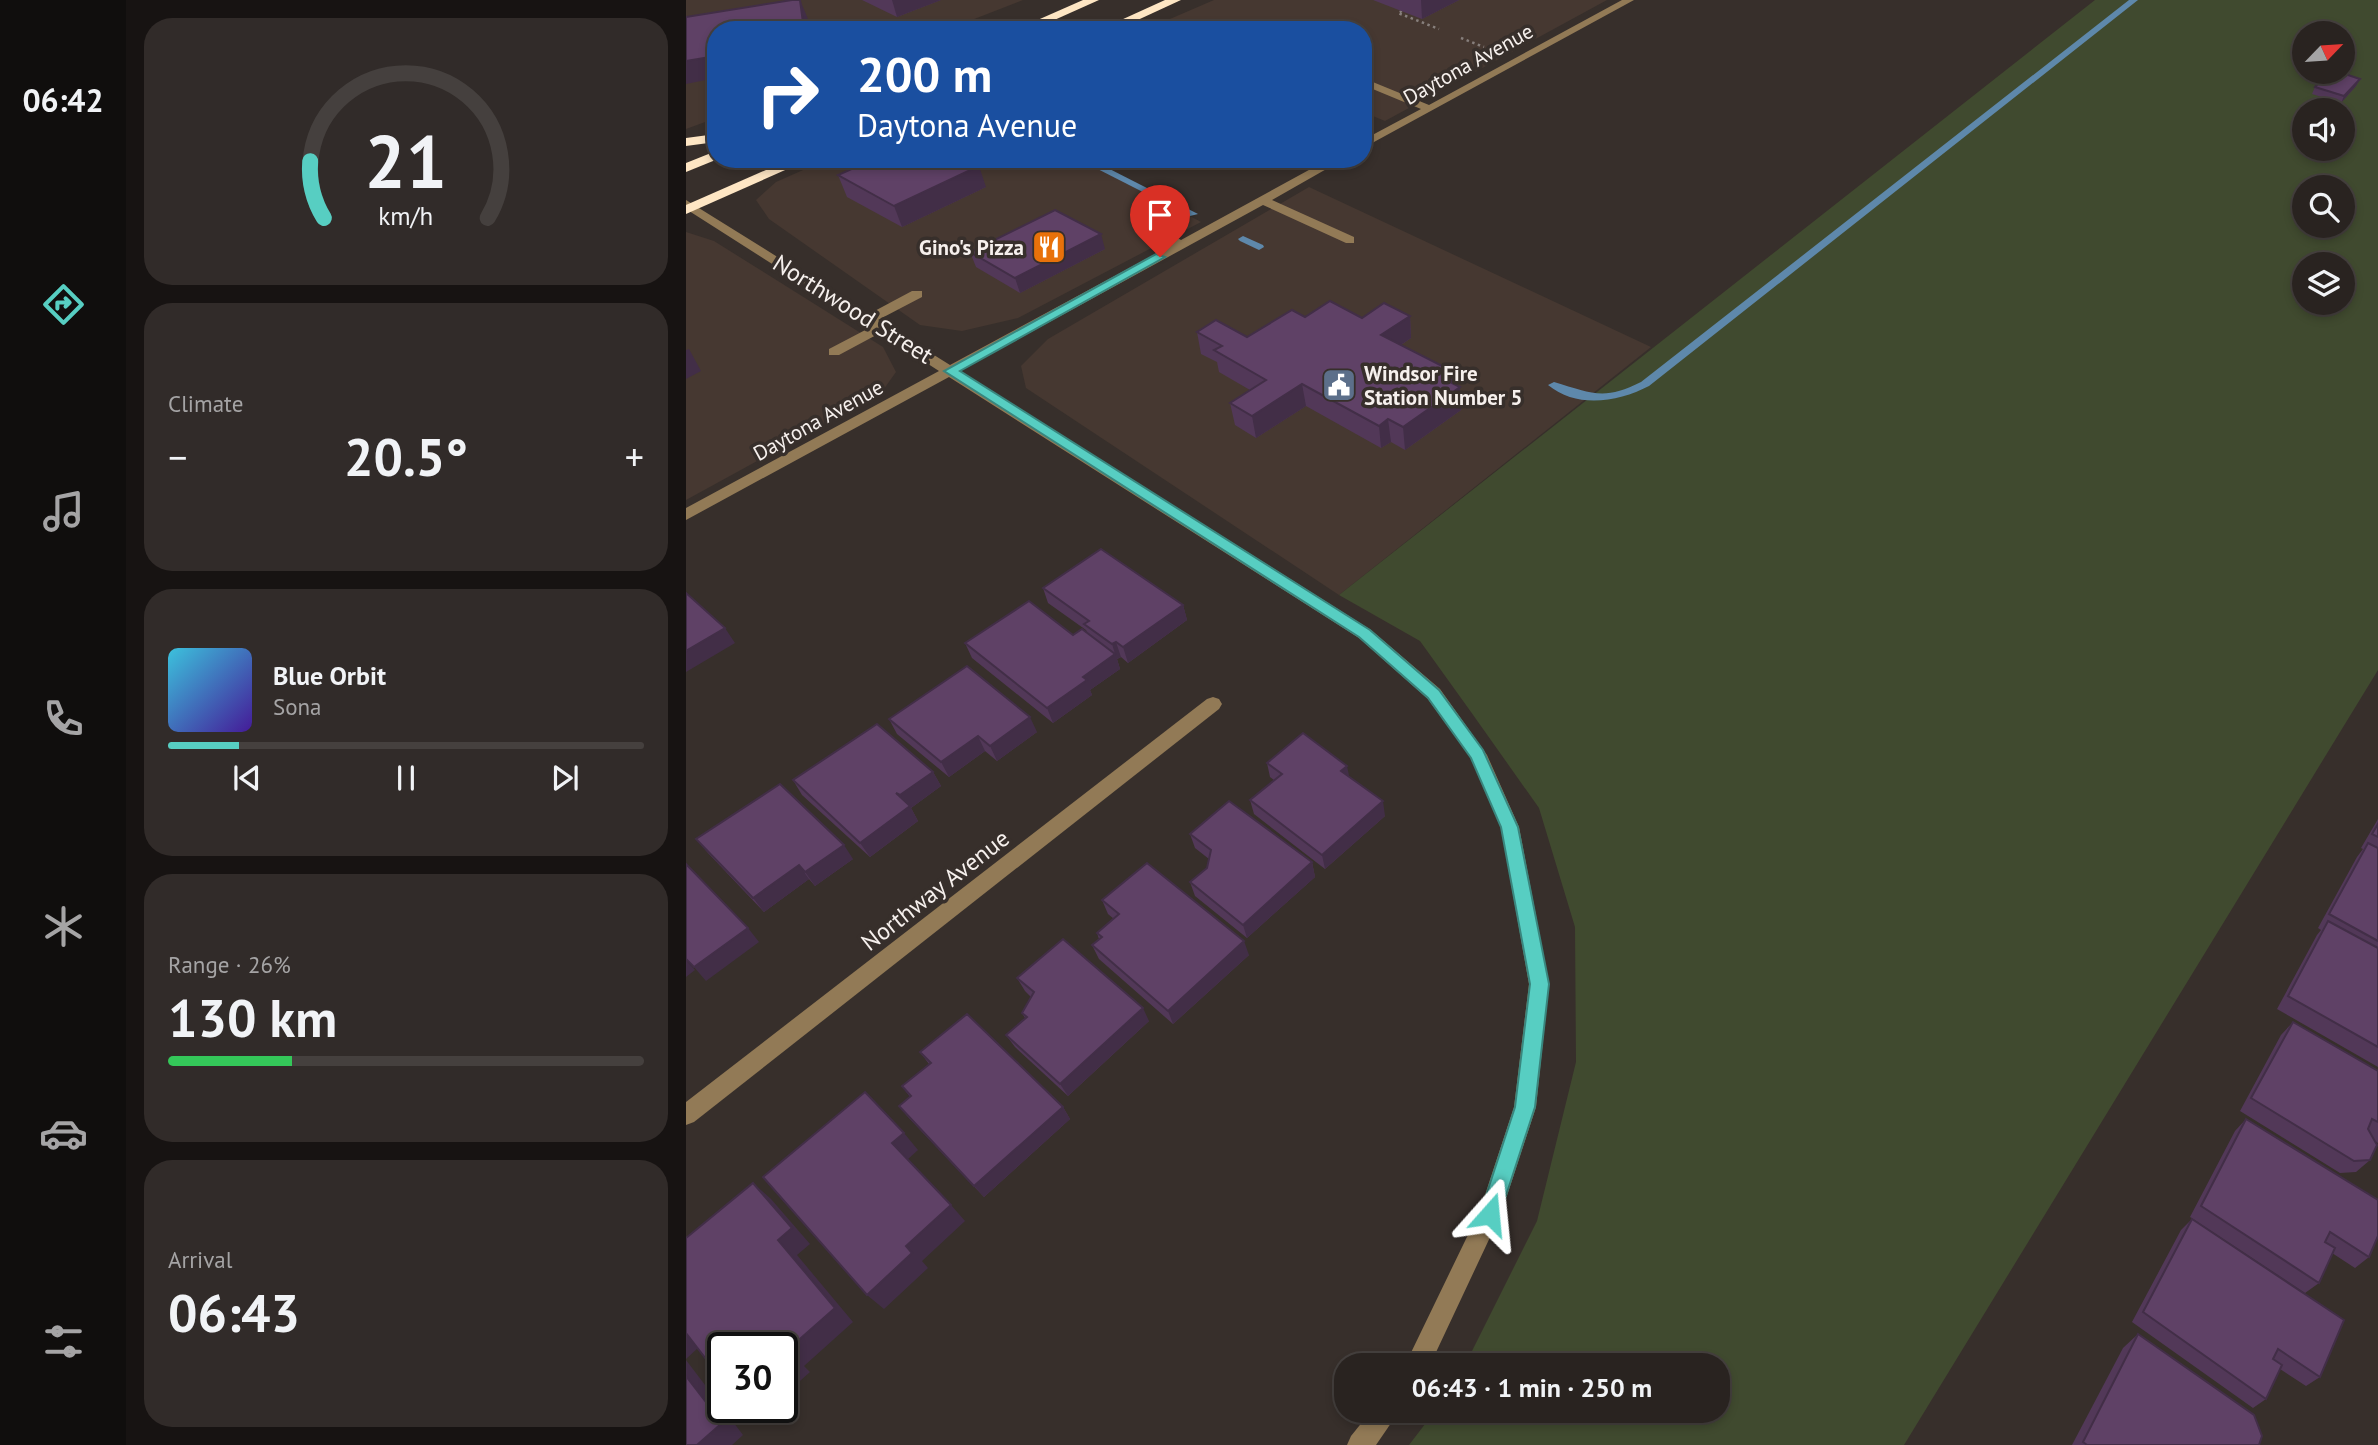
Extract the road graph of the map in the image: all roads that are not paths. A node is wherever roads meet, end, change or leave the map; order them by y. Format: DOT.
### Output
graph roads {
  1 [pos="1093,0"];
  2 [pos="1175,0"];
  3 [pos="1629,0"];
  4 [pos="1043,21"];
  5 [pos="1126,21"];
  6 [pos="1372,84"];
  7 [pos="1430,109"];
  8 [pos="707,139"];
  9 [pos="1372,140"];
  10 [pos="686,142"];
  11 [pos="707,159"];
  12 [pos="686,167"];
  13 [pos="781,168"];
  14 [pos="1322,168"];
  15 [pos="1263,200"];
  16 [pos="688,207"];
  17 [pos="1135,219"];
  18 [pos="1350,240"];
  19 [pos="1182,244"];
  20 [pos="918,294"];
  21 [pos="869,319"];
  22 [pos="882,327"];
  23 [pos="834,352"];
  24 [pos="951,371"];
  25 [pos="686,515"];
  26 [pos="1213,704"];
  27 [pos="686,1115"];
  28 [pos="1423,1353"];
  29 [pos="1378,1423"];
  30 [pos="1360,1445"];
  1 -- 4 [label="highway"];
  2 -- 5 [label="highway"];
  3 -- 7 [label="street, Daytona Avenue"];
  6 -- 7 [label="street"];
  7 -- 9 [label="street, Daytona Avenue"];
  8 -- 10 [label="highway"];
  11 -- 12 [label="highway"];
  13 -- 16 [label="highway"];
  14 -- 15 [label="street, Daytona Avenue"];
  15 -- 18 [label="street"];
  15 -- 19 [label="street, Daytona Avenue"];
  16 -- 21 [label="street, Northwood Street"];
  17 -- 19 [label="street"];
  19 -- 24 [label="street, Daytona Avenue"];
  20 -- 21 [label="street"];
  21 -- 22 [label="street, Northwood Street"];
  22 -- 23 [label="street"];
  22 -- 24 [label="street, Northwood Street"];
  24 -- 25 [label="street, Daytona Avenue"];
  24 -- 28 [label="street, Northwood Street"];
  26 -- 27 [label="street, Northway Avenue"];
  29 -- 30 [label="street"];
}
